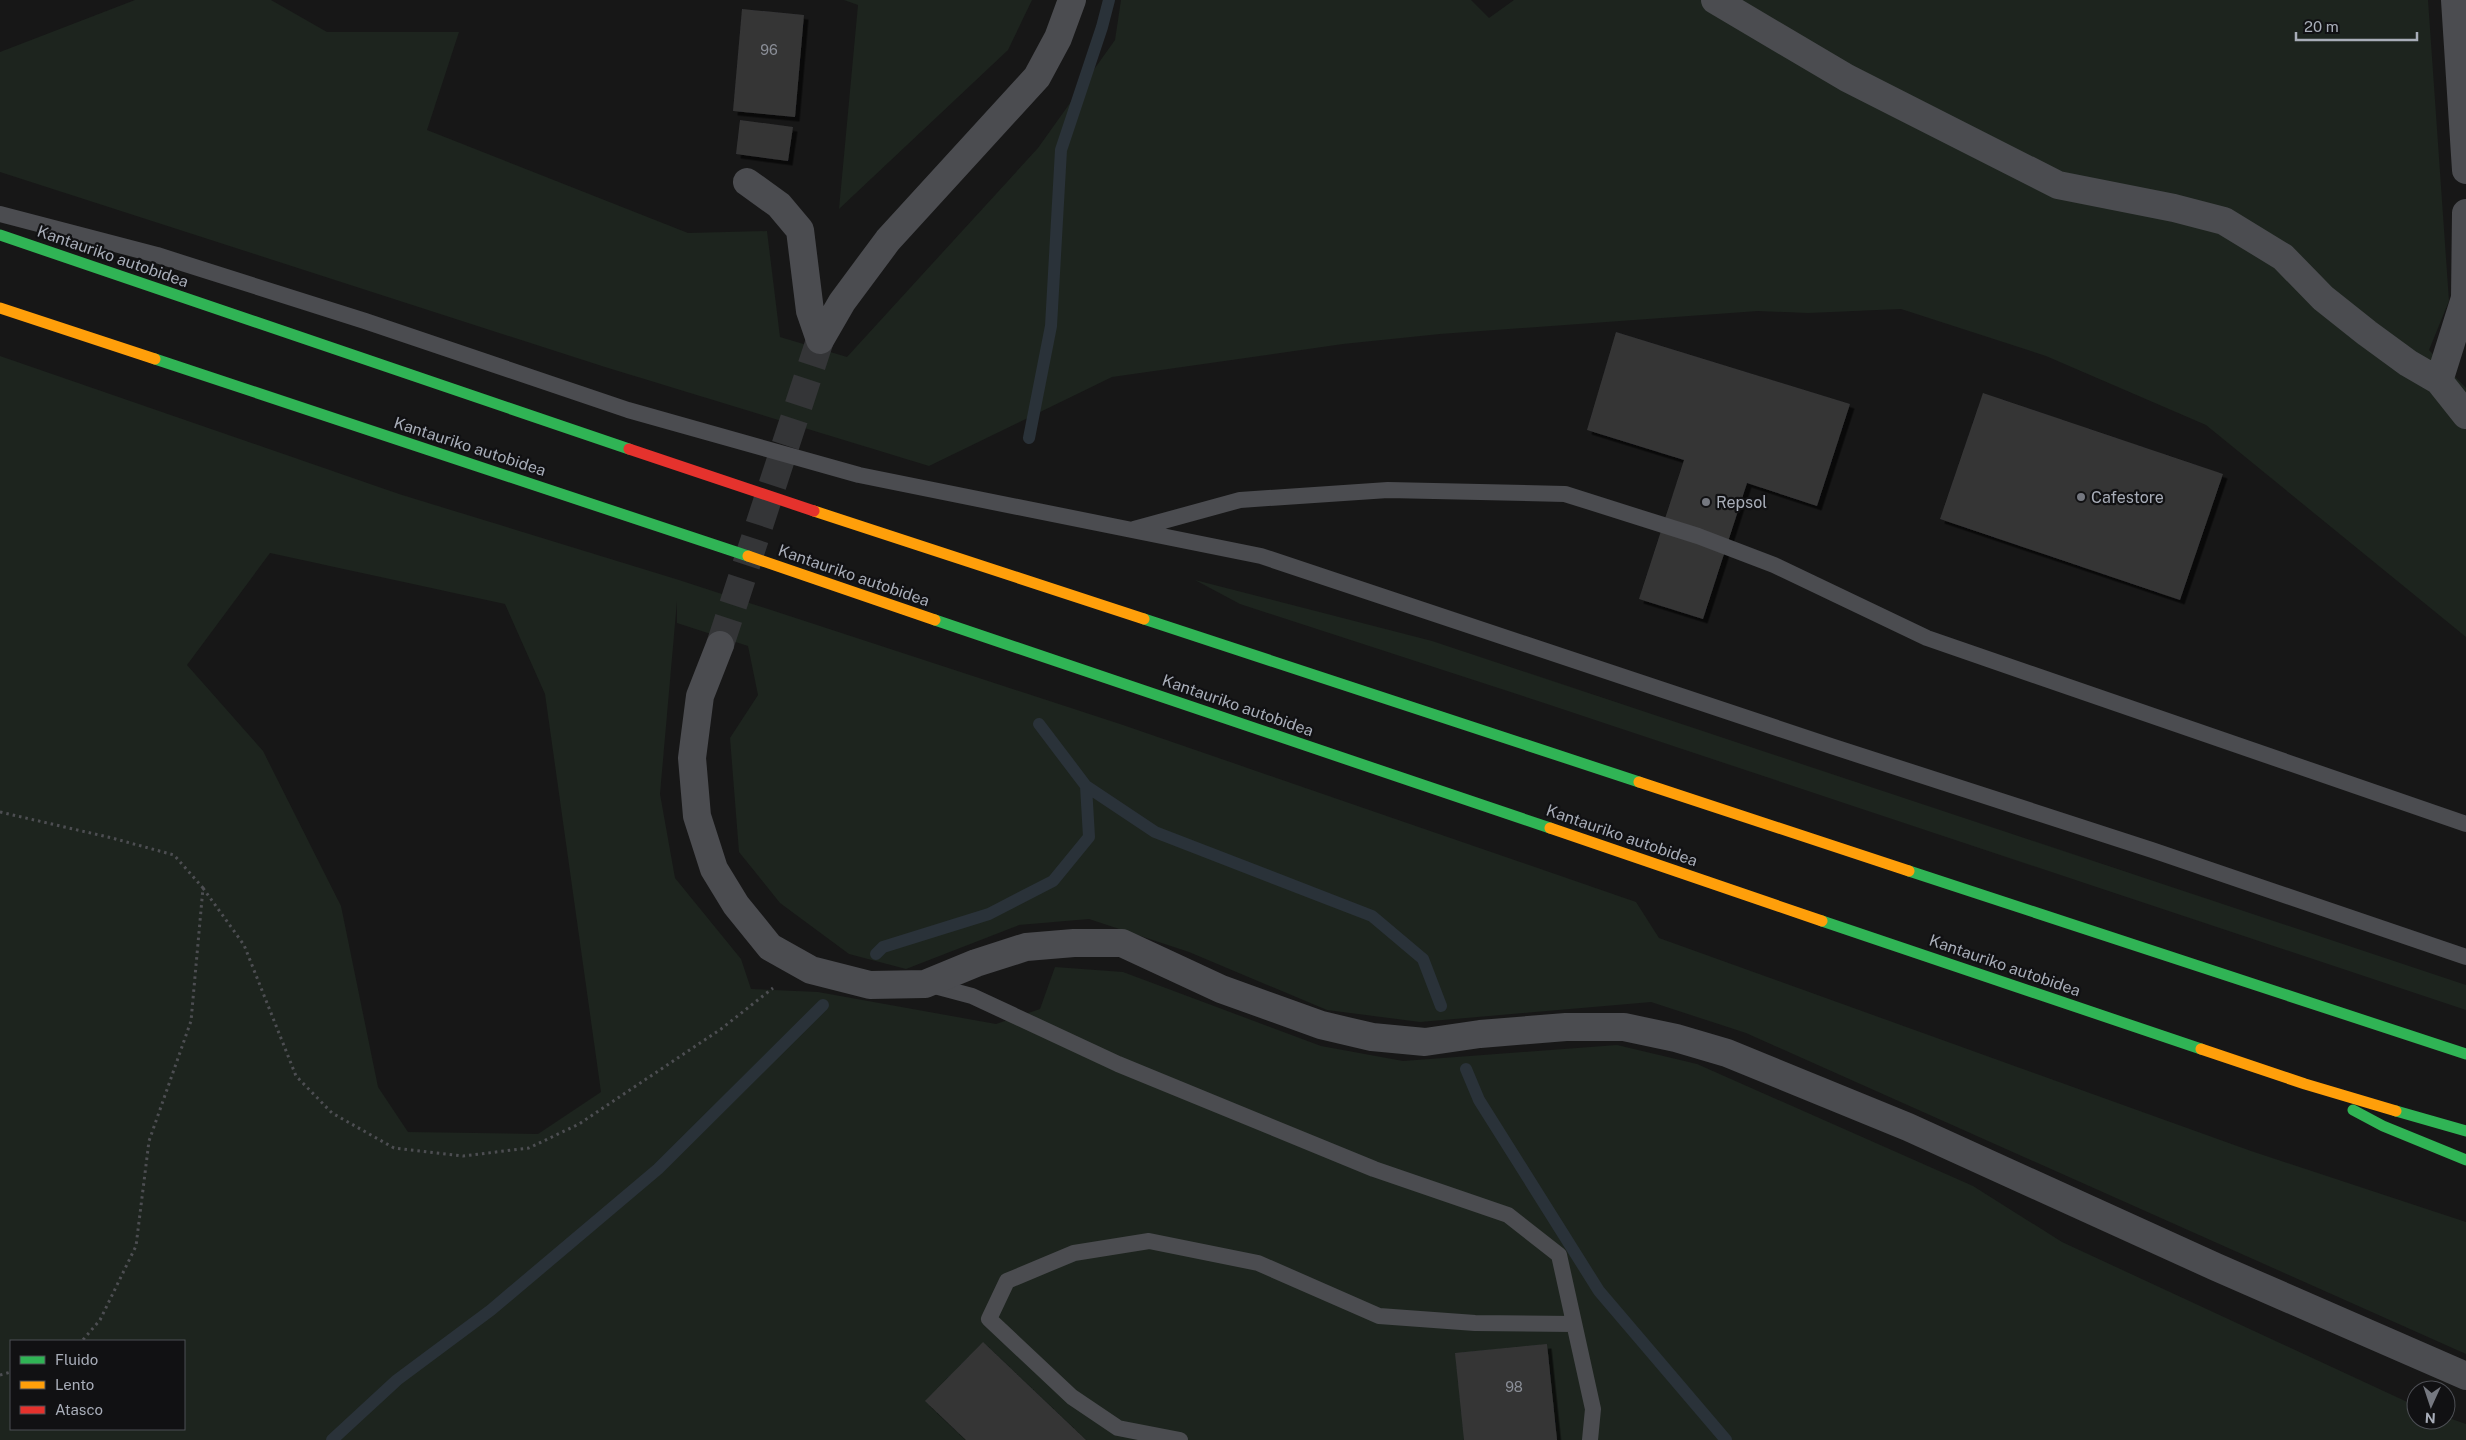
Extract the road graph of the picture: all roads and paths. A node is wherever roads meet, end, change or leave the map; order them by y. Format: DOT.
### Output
graph roads {
  1 [pos="1072,0"];
  2 [pos="1715,0"];
  3 [pos="2455,0"];
  4 [pos="2466,170"];
  5 [pos="747,182"];
  6 [pos="2466,213"];
  7 [pos="0,214"];
  8 [pos="0,235"];
  9 [pos="0,308"];
  10 [pos="2439,381"];
  11 [pos="2466,414"];
  12 [pos="1132,529"];
  13 [pos="720,645"];
  14 [pos="0,812"];
  15 [pos="2466,824"];
  16 [pos="203,888"];
  17 [pos="2466,957"];
  18 [pos="797,962"];
  19 [pos="925,984"];
  20 [pos="2466,1054"];
  21 [pos="2305,1084"];
  22 [pos="2466,1131"];
  23 [pos="2466,1160"];
  24 [pos="1574,1324"];
  25 [pos="83,1340"];
  26 [pos="2466,1376"];
  27 [pos="1180,1440"];
  28 [pos="1590,1440"];
  1 -- 5 [label="street"];
  2 -- 10 [label="street"];
  3 -- 4 [label="street"];
  6 -- 10 [label="street"];
  7 -- 12 [label="lane"];
  8 -- 20 [label="highway, Kantauriko autobidea"];
  9 -- 21 [label="highway, Kantauriko autobidea"];
  10 -- 11 [label="street"];
  12 -- 15 [label="lane"];
  12 -- 17 [label="lane"];
  13 -- 18 [label="street"];
  14 -- 16 [label="path"];
  16 -- 18 [label="path"];
  16 -- 25 [label="path"];
  18 -- 19 [label="street"];
  19 -- 24 [label="lane"];
  19 -- 26 [label="street"];
  21 -- 22 [label="highway, Kantauriko autobidea"];
  21 -- 23 [label="highway"];
  24 -- 27 [label="lane"];
  24 -- 28 [label="lane"];
}
